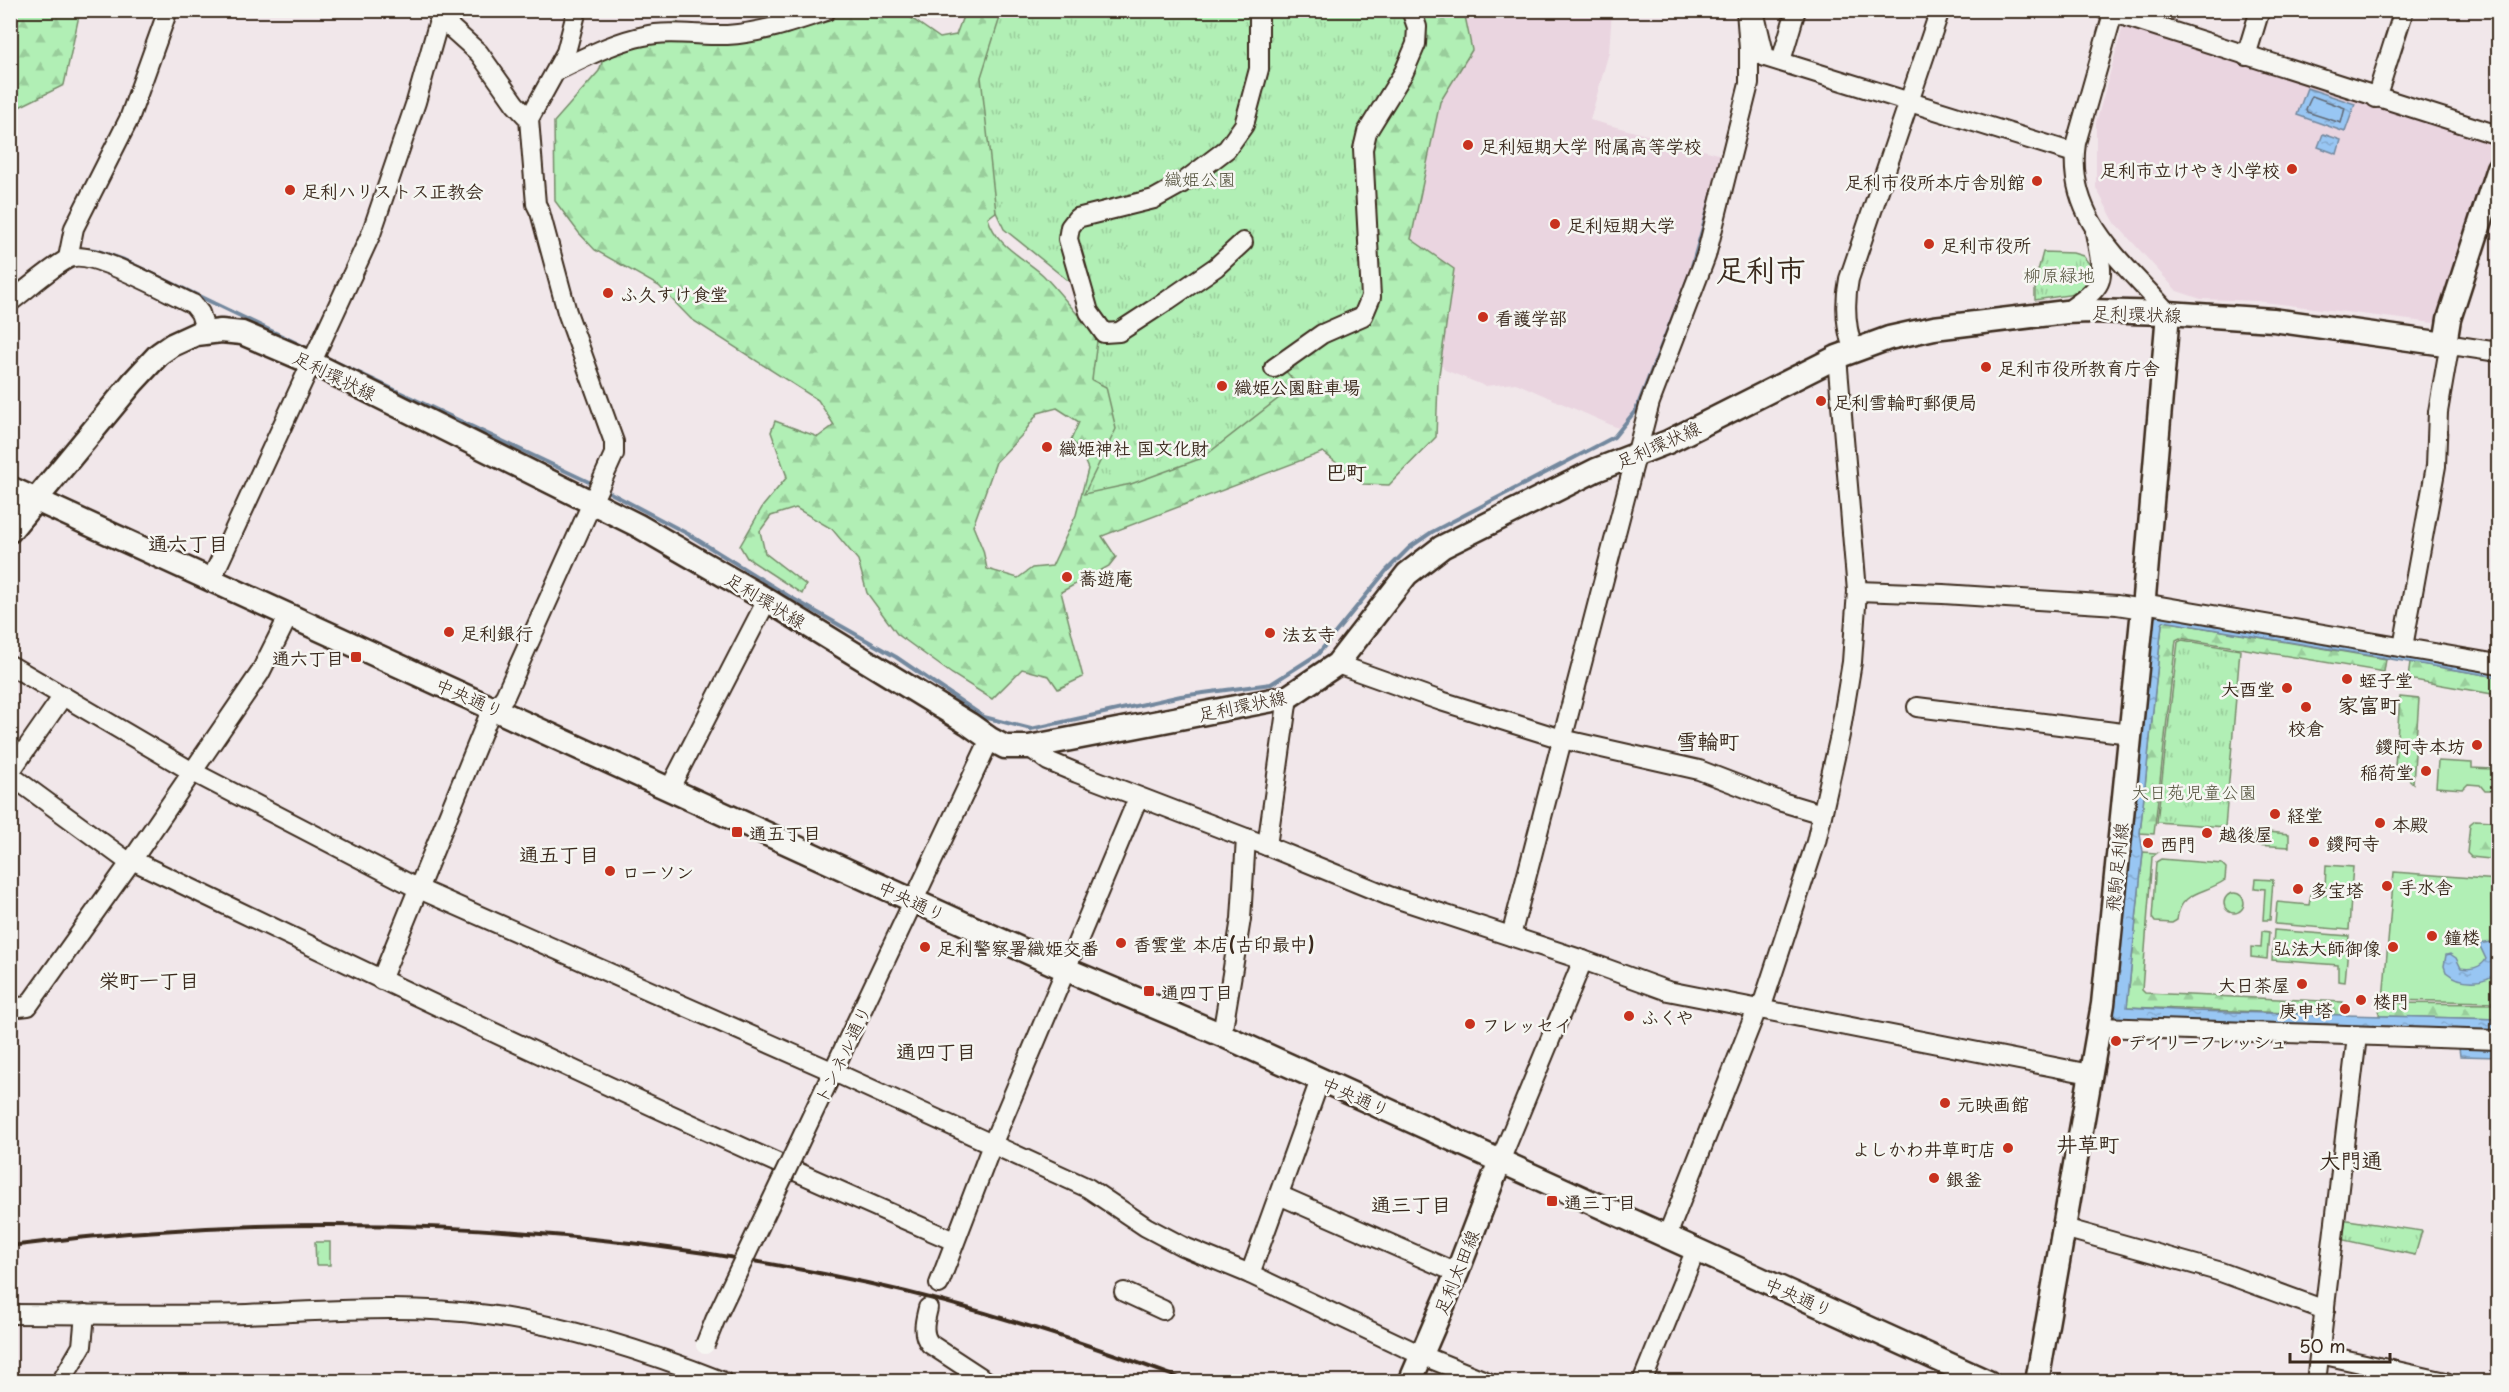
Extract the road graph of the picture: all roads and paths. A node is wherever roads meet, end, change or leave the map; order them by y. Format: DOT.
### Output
graph roads {
  1 [pos="168,10"];
  2 [pos="577,10"];
  3 [pos="1259,10"];
  4 [pos="1411,10"];
  5 [pos="1746,10"];
  6 [pos="1754,10"];
  7 [pos="1796,10"];
  8 [pos="1940,10"];
  9 [pos="2260,10"];
  10 [pos="2404,10"];
  11 [pos="826,11"];
  12 [pos="2111,11"];
  13 [pos="441,14"];
  14 [pos="782,19"];
  15 [pos="2246,56"];
  16 [pos="1781,61"];
  17 [pos="558,70"];
  18 [pos="2376,98"];
  19 [pos="1910,103"];
  20 [pos="529,119"];
  21 [pos="2499,135"];
  22 [pos="2074,153"];
  23 [pos="2499,168"];
  24 [pos="2095,230"];
  25 [pos="1243,242"];
  26 [pos="68,258"];
  27 [pos="10,302"];
  28 [pos="2066,312"];
  29 [pos="2168,313"];
  30 [pos="206,332"];
  31 [pos="2445,344"];
  32 [pos="2499,352"];
  33 [pos="1845,353"];
  34 [pos="310,362"];
  35 [pos="1274,368"];
  36 [pos="1635,455"];
  37 [pos="10,488"];
  38 [pos="36,499"];
  39 [pos="591,501"];
  40 [pos="10,531"];
  41 [pos="210,580"];
  42 [pos="1857,591"];
  43 [pos="767,600"];
  44 [pos="2143,606"];
  45 [pos="289,615"];
  46 [pos="2403,647"];
  47 [pos="1337,664"];
  48 [pos="2499,664"];
  49 [pos="10,665"];
  50 [pos="63,696"];
  51 [pos="1288,698"];
  52 [pos="1917,707"];
  53 [pos="496,708"];
  54 [pos="2130,734"];
  55 [pos="990,739"];
  56 [pos="1562,739"];
  57 [pos="1029,747"];
  58 [pos="191,771"];
  59 [pos="10,773"];
  60 [pos="669,790"];
  61 [pos="1138,798"];
  62 [pos="1822,814"];
  63 [pos="1246,838"];
  64 [pos="1267,846"];
  65 [pos="131,861"];
  66 [pos="419,889"];
  67 [pos="915,901"];
  68 [pos="1511,936"];
  69 [pos="1583,960"];
  70 [pos="1065,969"];
  71 [pos="381,980"];
  72 [pos="10,1008"];
  73 [pos="1759,1009"];
  74 [pos="2099,1026"];
  75 [pos="1222,1035"];
  76 [pos="2357,1036"];
  77 [pos="2499,1040"];
  78 [pos="834,1071"];
  79 [pos="2090,1074"];
  80 [pos="1320,1080"];
  81 [pos="992,1145"];
  82 [pos="1500,1161"];
  83 [pos="1279,1195"];
  84 [pos="2064,1228"];
  85 [pos="1667,1236"];
  86 [pos="954,1241"];
  87 [pos="1696,1249"];
  88 [pos="1457,1273"];
  89 [pos="1250,1274"];
  90 [pos="939,1284"];
  91 [pos="1124,1292"];
  92 [pos="928,1308"];
  93 [pos="1163,1310"];
  94 [pos="2325,1310"];
  95 [pos="10,1314"];
  96 [pos="86,1314"];
  97 [pos="2320,1354"];
  98 [pos="1421,1355"];
  99 [pos="695,1370"];
  100 [pos="61,1382"];
  101 [pos="724,1382"];
  102 [pos="988,1382"];
  103 [pos="1410,1382"];
  104 [pos="1488,1382"];
  105 [pos="1642,1382"];
  106 [pos="1988,1382"];
  107 [pos="2037,1382"];
  108 [pos="2316,1382"];
  109 [pos="2445,1382"];
  1 -- 26 [label="street"];
  2 -- 17 [label="street"];
  3 -- 25 [label="street"];
  4 -- 35 [label="street"];
  5 -- 36 [label="street"];
  6 -- 16 [label="street"];
  7 -- 16 [label="street"];
  8 -- 19 [label="street"];
  9 -- 15 [label="street"];
  10 -- 18 [label="street"];
  11 -- 14 [label="street"];
  12 -- 15 [label="street"];
  12 -- 22 [label="street"];
  13 -- 20 [label="street"];
  13 -- 34 [label="street"];
  14 -- 17 [label="street"];
  15 -- 18 [label="street"];
  16 -- 19 [label="street"];
  17 -- 20 [label="street"];
  18 -- 21 [label="street"];
  19 -- 22 [label="street"];
  19 -- 33 [label="street"];
  20 -- 39 [label="street"];
  22 -- 24 [label="street"];
  23 -- 31 [label="main road"];
  24 -- 28 [label="street"];
  24 -- 29 [label="street"];
  26 -- 27 [label="street"];
  26 -- 30 [label="street"];
  28 -- 29 [label="main road, 足利環状線"];
  28 -- 33 [label="main road, 足利環状線"];
  29 -- 31 [label="main road, 足利環状線"];
  29 -- 44 [label="main road, 飛駒足利線"];
  30 -- 34 [label="main road, 足利環状線"];
  30 -- 38 [label="main road, 足利環状線"];
  31 -- 32 [label="street"];
  31 -- 46 [label="street"];
  33 -- 36 [label="main road, 足利環状線"];
  33 -- 42 [label="street"];
  34 -- 39 [label="main road, 足利環状線"];
  34 -- 41 [label="street"];
  36 -- 47 [label="main road, 足利環状線"];
  36 -- 56 [label="street"];
  37 -- 38 [label="main road, 中央通り"];
  38 -- 40 [label="main road, 足利環状線"];
  38 -- 41 [label="main road, 中央通り"];
  39 -- 43 [label="main road, 足利環状線"];
  39 -- 53 [label="street"];
  41 -- 45 [label="main road, 中央通り"];
  42 -- 44 [label="street"];
  42 -- 62 [label="street"];
  43 -- 55 [label="main road, 足利環状線"];
  43 -- 60 [label="street"];
  44 -- 46 [label="street"];
  44 -- 54 [label="main road, 飛駒足利線"];
  45 -- 53 [label="main road, 中央通り"];
  45 -- 58 [label="street"];
  46 -- 48 [label="street"];
  47 -- 51 [label="main road, 足利環状線"];
  47 -- 56 [label="street"];
  49 -- 50 [label="street"];
  50 -- 58 [label="street"];
  50 -- 59 [label="street"];
  51 -- 57 [label="main road, 足利環状線"];
  51 -- 64 [label="street"];
  52 -- 54 [label="street"];
  53 -- 60 [label="main road, 中央通り"];
  53 -- 66 [label="street"];
  54 -- 74 [label="main road, 飛駒足利線"];
  55 -- 57 [label="main road, 足利環状線"];
  55 -- 67 [label="street, トンネル通り"];
  56 -- 62 [label="street"];
  56 -- 68 [label="street"];
  57 -- 61 [label="street"];
  58 -- 65 [label="street"];
  58 -- 66 [label="street"];
  59 -- 65 [label="street"];
  60 -- 67 [label="main road, 中央通り"];
  61 -- 63 [label="street"];
  61 -- 70 [label="street"];
  62 -- 73 [label="street"];
  63 -- 64 [label="street"];
  63 -- 75 [label="street"];
  64 -- 68 [label="street"];
  65 -- 71 [label="street"];
  65 -- 72 [label="street"];
  66 -- 71 [label="street"];
  66 -- 78 [label="street"];
  67 -- 70 [label="main road, 中央通り"];
  67 -- 78 [label="street, トンネル通り"];
  68 -- 69 [label="street"];
  69 -- 73 [label="street"];
  69 -- 82 [label="street"];
  70 -- 75 [label="main road, 中央通り"];
  70 -- 81 [label="street"];
  71 -- 86 [label="street"];
  73 -- 79 [label="street"];
  73 -- 85 [label="street"];
  74 -- 76 [label="street"];
  74 -- 79 [label="main road, 飛駒足利線"];
  75 -- 80 [label="main road, 中央通り"];
  76 -- 77 [label="street"];
  76 -- 94 [label="street"];
  78 -- 81 [label="street"];
  78 -- 99 [label="street, トンネル通り, bridge"];
  79 -- 84 [label="main road, 飛駒足利線"];
  80 -- 82 [label="main road, 中央通り"];
  80 -- 83 [label="street"];
  81 -- 86 [label="street"];
  81 -- 89 [label="street"];
  82 -- 85 [label="main road, 中央通り"];
  82 -- 88 [label="main road, 足利太田線"];
  83 -- 88 [label="street"];
  83 -- 89 [label="street"];
  84 -- 94 [label="street"];
  84 -- 107 [label="main road, 飛駒足利線"];
  85 -- 87 [label="main road, 中央通り"];
  86 -- 90 [label="street"];
  87 -- 105 [label="street"];
  87 -- 106 [label="main road, 中央通り"];
  88 -- 98 [label="main road, 足利太田線"];
  89 -- 98 [label="street"];
  91 -- 93 [label="street"];
  92 -- 102 [label="street"];
  94 -- 97 [label="street"];
  95 -- 96 [label="street"];
  96 -- 99 [label="street"];
  96 -- 100 [label="street"];
  97 -- 108 [label="street"];
  97 -- 109 [label="street"];
  98 -- 103 [label="main road, 足利太田線"];
  98 -- 104 [label="street"];
  99 -- 101 [label="street"];
}
